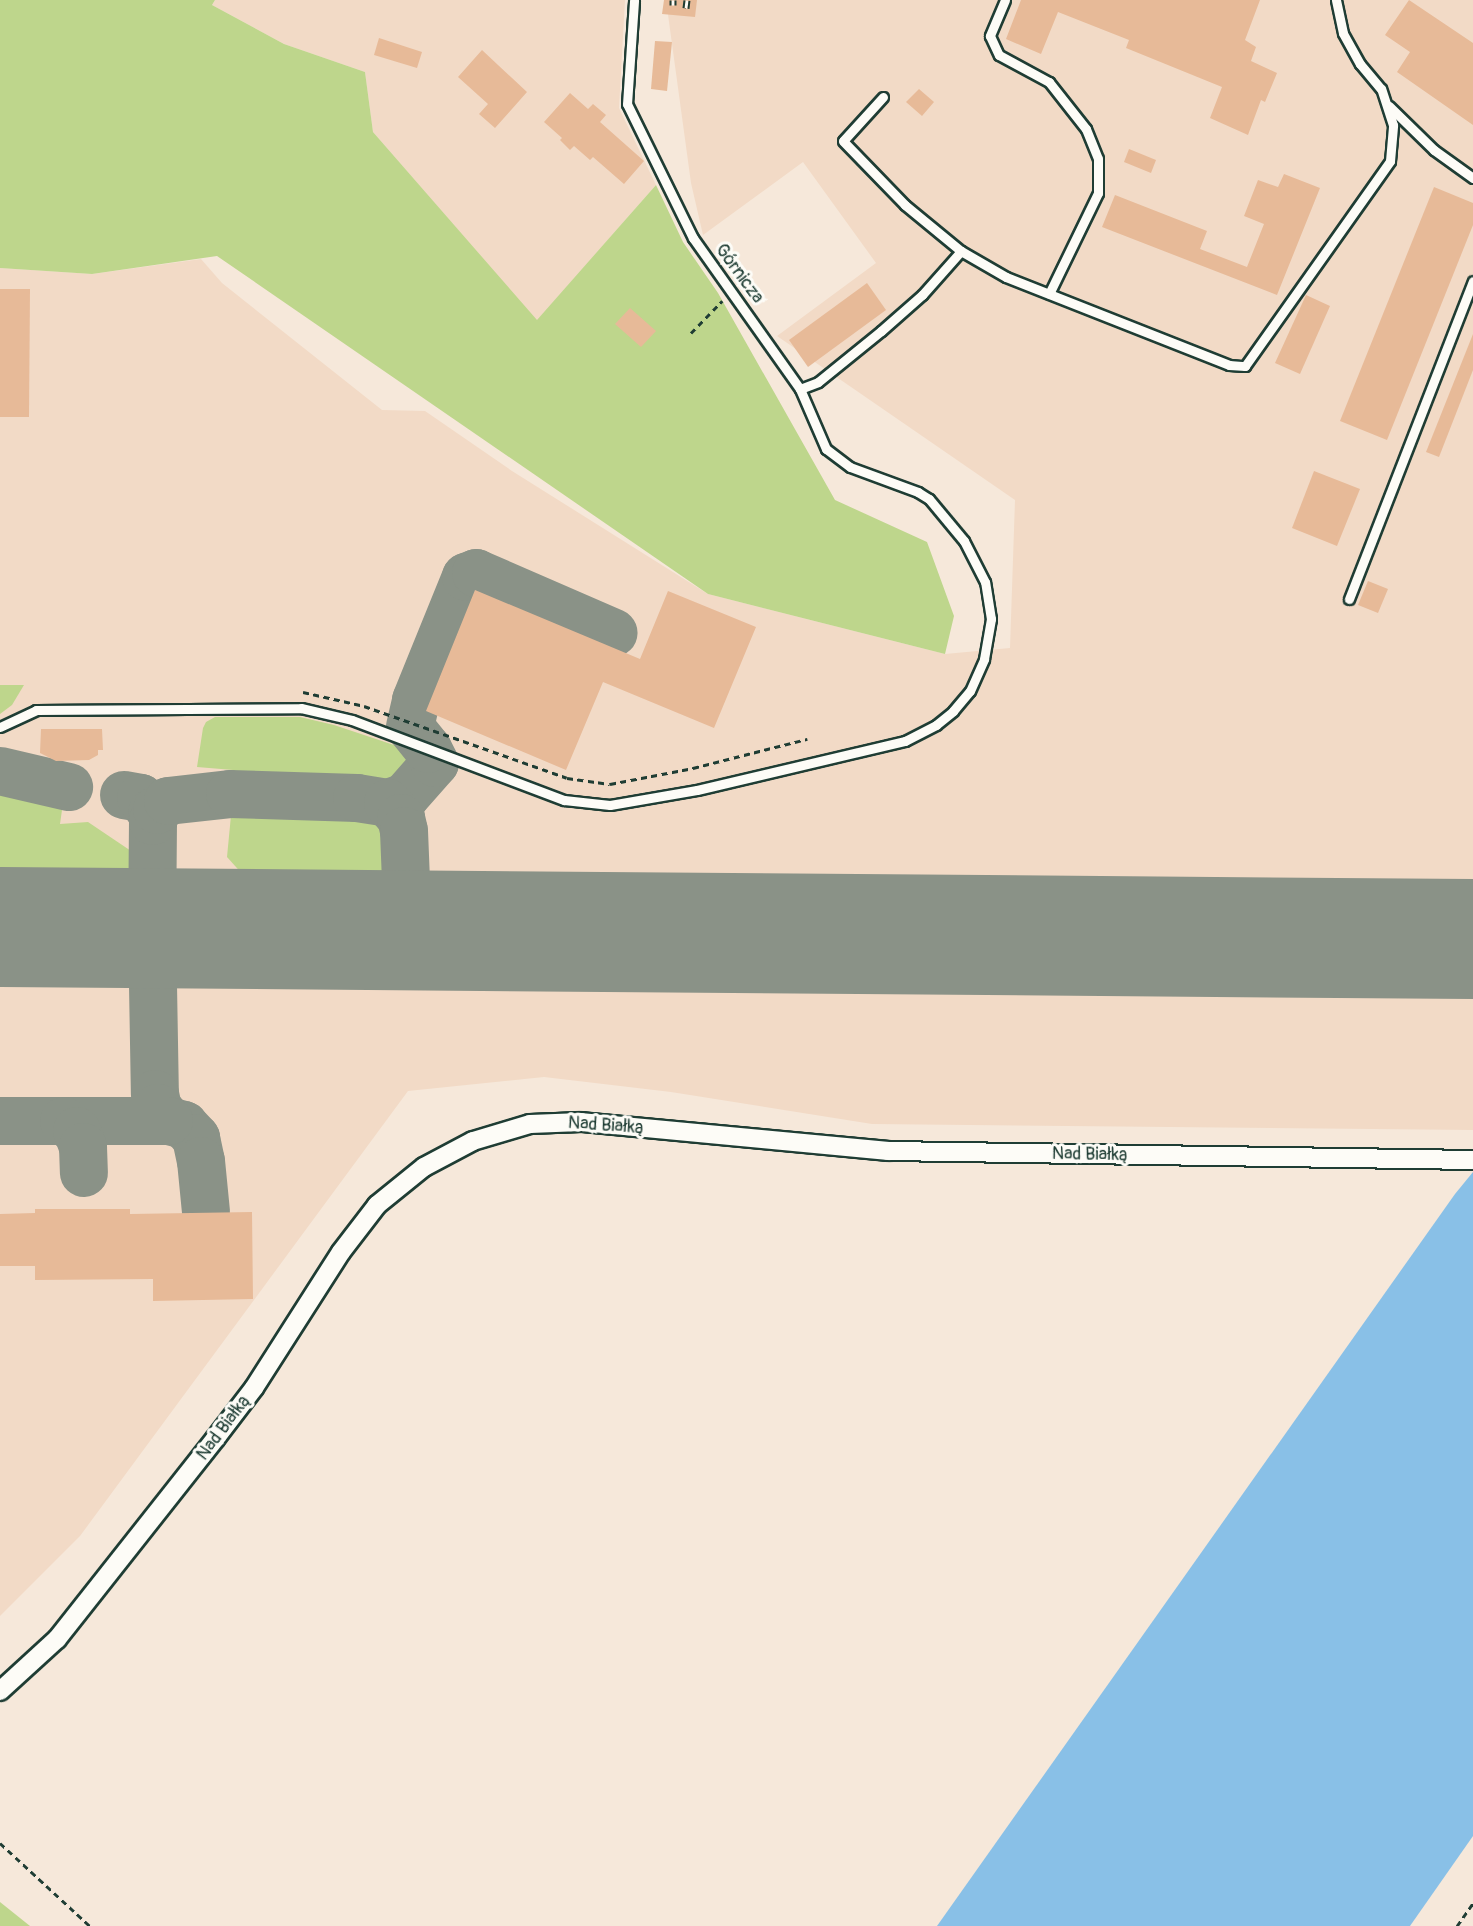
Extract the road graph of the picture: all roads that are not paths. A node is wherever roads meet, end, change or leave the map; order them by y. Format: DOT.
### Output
graph roads {
  1 [pos="634,0"];
  2 [pos="1005,0"];
  3 [pos="1336,0"];
  4 [pos="883,97"];
  5 [pos="1386,102"];
  6 [pos="1473,178"];
  7 [pos="961,251"];
  8 [pos="1473,281"];
  9 [pos="1049,294"];
  10 [pos="800,389"];
  11 [pos="1349,599"];
  12 [pos="0,727"];
  13 [pos="1473,1160"];
  14 [pos="0,1691"];
  1 -- 10 [label="lane, Górnicza"];
  2 -- 9 [label="lane"];
  3 -- 5 [label="lane"];
  4 -- 7 [label="lane"];
  5 -- 6 [label="lane"];
  5 -- 9 [label="lane"];
  7 -- 9 [label="lane"];
  7 -- 10 [label="lane"];
  8 -- 11 [label="lane"];
  10 -- 12 [label="lane, Górnicza"];
  13 -- 14 [label="street, Nad Białką"];
}
